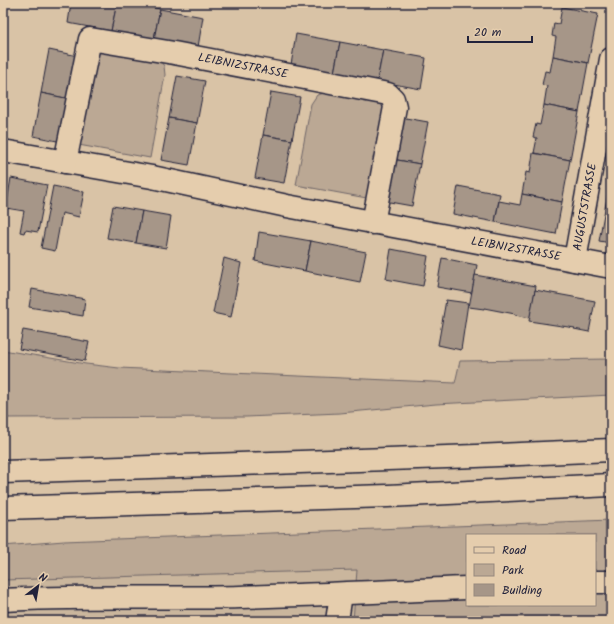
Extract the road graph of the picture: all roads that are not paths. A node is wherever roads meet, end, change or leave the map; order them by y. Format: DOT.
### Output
graph roads {
  1 [pos="611,59"];
  2 [pos="3,151"];
  3 [pos="65,162"];
  4 [pos="373,223"];
  5 [pos="575,260"];
  6 [pos="611,267"];
  7 [pos="611,450"];
  8 [pos="3,472"];
  9 [pos="611,485"];
  10 [pos="3,508"];
  11 [pos="596,582"];
  12 [pos="611,582"];
  13 [pos="466,588"];
  14 [pos="341,594"];
  15 [pos="3,600"];
  16 [pos="337,621"];
  1 -- 5 [label="main road, AUGUSTSTRASSE"];
  2 -- 3 [label="main road, LEIBNIZSTRASSE"];
  3 -- 4 [label="main road, LEIBNIZSTRASSE"];
  3 -- 4 [label="main road, LEIBNIZSTRASSE"];
  4 -- 5 [label="main road, LEIBNIZSTRASSE"];
  5 -- 6 [label="main road, LEIBNIZSTRASSE"];
  7 -- 8 [label="main road"];
  9 -- 10 [label="main road"];
  11 -- 12 [label="main road"];
  13 -- 14 [label="main road"];
  14 -- 15 [label="main road"];
  14 -- 16 [label="main road"];
}
